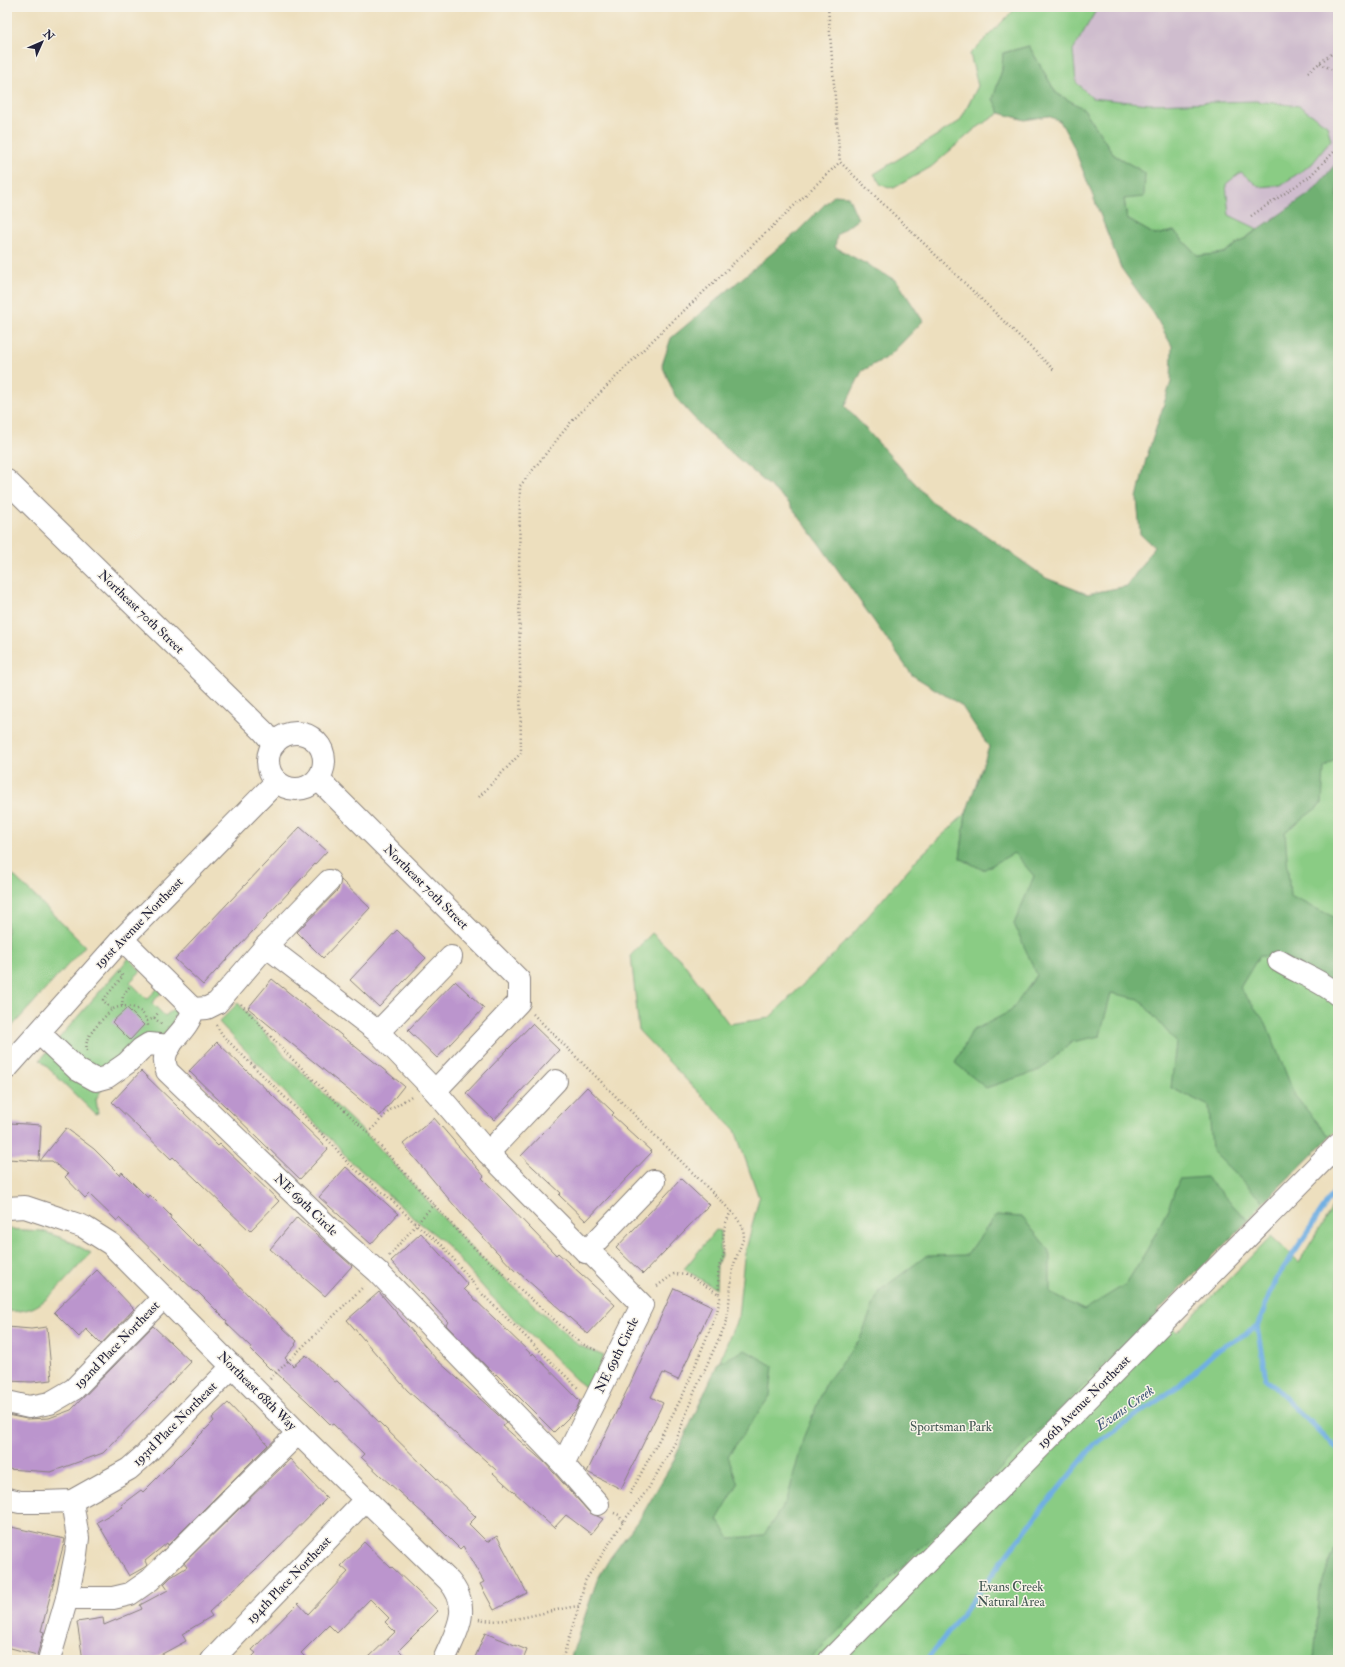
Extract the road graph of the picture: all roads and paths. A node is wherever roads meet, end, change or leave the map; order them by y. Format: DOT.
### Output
graph roads {
  1 [pos="828,7"];
  2 [pos="1338,49"];
  3 [pos="1320,63"];
  4 [pos="1308,72"];
  5 [pos="1338,73"];
  6 [pos="1338,148"];
  7 [pos="840,162"];
  8 [pos="1251,216"];
  9 [pos="1054,370"];
  10 [pos="7,481"];
  11 [pos="274,744"];
  12 [pos="318,779"];
  13 [pos="276,782"];
  14 [pos="479,797"];
  15 [pos="329,881"];
  16 [pos="122,938"];
  17 [pos="266,946"];
  18 [pos="451,957"];
  19 [pos="1279,961"];
  20 [pos="115,969"];
  21 [pos="130,986"];
  22 [pos="229,990"];
  23 [pos="1338,995"];
  24 [pos="122,1006"];
  25 [pos="524,1006"];
  26 [pos="193,1009"];
  27 [pos="112,1010"];
  28 [pos="158,1013"];
  29 [pos="148,1021"];
  30 [pos="215,1024"];
  31 [pos="378,1032"];
  32 [pos="39,1033"];
  33 [pos="170,1046"];
  34 [pos="141,1048"];
  35 [pos="7,1068"];
  36 [pos="102,1078"];
  37 [pos="556,1081"];
  38 [pos="430,1085"];
  39 [pos="368,1133"];
  40 [pos="1338,1145"];
  41 [pos="488,1153"];
  42 [pos="654,1181"];
  43 [pos="434,1204"];
  44 [pos="16,1208"];
  45 [pos="731,1211"];
  46 [pos="417,1225"];
  47 [pos="586,1252"];
  48 [pos="378,1272"];
  49 [pos="657,1286"];
  50 [pos="719,1294"];
  51 [pos="164,1297"];
  52 [pos="616,1359"];
  53 [pos="233,1366"];
  54 [pos="269,1379"];
  55 [pos="7,1402"];
  56 [pos="593,1403"];
  57 [pos="298,1433"];
  58 [pos="563,1464"];
  59 [pos="630,1494"];
  60 [pos="7,1499"];
  61 [pos="366,1500"];
  62 [pos="72,1501"];
  63 [pos="598,1504"];
  64 [pos="67,1598"];
  65 [pos="580,1606"];
  66 [pos="469,1614"];
  67 [pos="49,1660"];
  68 [pos="212,1660"];
  69 [pos="444,1660"];
  70 [pos="562,1660"];
  71 [pos="830,1660"];
  1 -- 7 [label="path"];
  2 -- 3 [label="path"];
  3 -- 4 [label="path"];
  3 -- 5 [label="path"];
  6 -- 8 [label="path"];
  7 -- 9 [label="path"];
  7 -- 14 [label="path"];
  10 -- 11 [label="street, Northeast 70th Street"];
  11 -- 12 [label="street"];
  11 -- 13 [label="street"];
  12 -- 13 [label="street"];
  12 -- 25 [label="street, Northeast 70th Street"];
  13 -- 16 [label="street, 191st Avenue Northeast"];
  15 -- 17 [label="street"];
  16 -- 26 [label="street"];
  16 -- 32 [label="street, 191st Avenue Northeast"];
  17 -- 22 [label="street"];
  17 -- 31 [label="street, NE 69th Circle"];
  18 -- 31 [label="street"];
  19 -- 23 [label="street"];
  20 -- 27 [label="path"];
  21 -- 24 [label="path"];
  22 -- 26 [label="street"];
  22 -- 39 [label="path"];
  24 -- 27 [label="path"];
  24 -- 29 [label="path"];
  25 -- 38 [label="street"];
  25 -- 45 [label="path"];
  26 -- 33 [label="street, NE 69th Circle"];
  27 -- 36 [label="path"];
  28 -- 29 [label="path"];
  29 -- 34 [label="path"];
  30 -- 46 [label="path"];
  31 -- 38 [label="street, NE 69th Circle"];
  32 -- 35 [label="street, 191st Avenue Northeast"];
  32 -- 36 [label="street"];
  33 -- 34 [label="street"];
  33 -- 48 [label="street, NE 69th Circle"];
  34 -- 36 [label="street"];
  37 -- 41 [label="street"];
  38 -- 39 [label="path"];
  38 -- 41 [label="street, NE 69th Circle"];
  39 -- 43 [label="path"];
  40 -- 71 [label="street, 196th Avenue Northeast"];
  41 -- 47 [label="street, NE 69th Circle"];
  42 -- 47 [label="street"];
  43 -- 46 [label="path"];
  43 -- 52 [label="path"];
  44 -- 51 [label="street, Northeast 68th Way"];
  45 -- 50 [label="path"];
  45 -- 65 [label="path"];
  46 -- 48 [label="path"];
  46 -- 56 [label="path"];
  47 -- 52 [label="street, NE 69th Circle"];
  48 -- 54 [label="path"];
  48 -- 58 [label="street, NE 69th Circle"];
  49 -- 50 [label="path"];
  50 -- 59 [label="path"];
  51 -- 53 [label="street, Northeast 68th Way"];
  51 -- 55 [label="street, 192nd Place Northeast"];
  52 -- 56 [label="street, NE 69th Circle"];
  53 -- 57 [label="street, Northeast 68th Way"];
  53 -- 62 [label="street, 193rd Place Northeast"];
  56 -- 58 [label="street, NE 69th Circle"];
  57 -- 61 [label="street, Northeast 68th Way"];
  57 -- 64 [label="street"];
  58 -- 63 [label="street, NE 69th Circle"];
  60 -- 62 [label="street"];
  61 -- 66 [label="street, Northeast 68th Way"];
  61 -- 68 [label="street, 194th Place Northeast"];
  62 -- 64 [label="street"];
  64 -- 67 [label="street"];
  65 -- 66 [label="path"];
  65 -- 70 [label="path"];
  66 -- 69 [label="street"];
}
